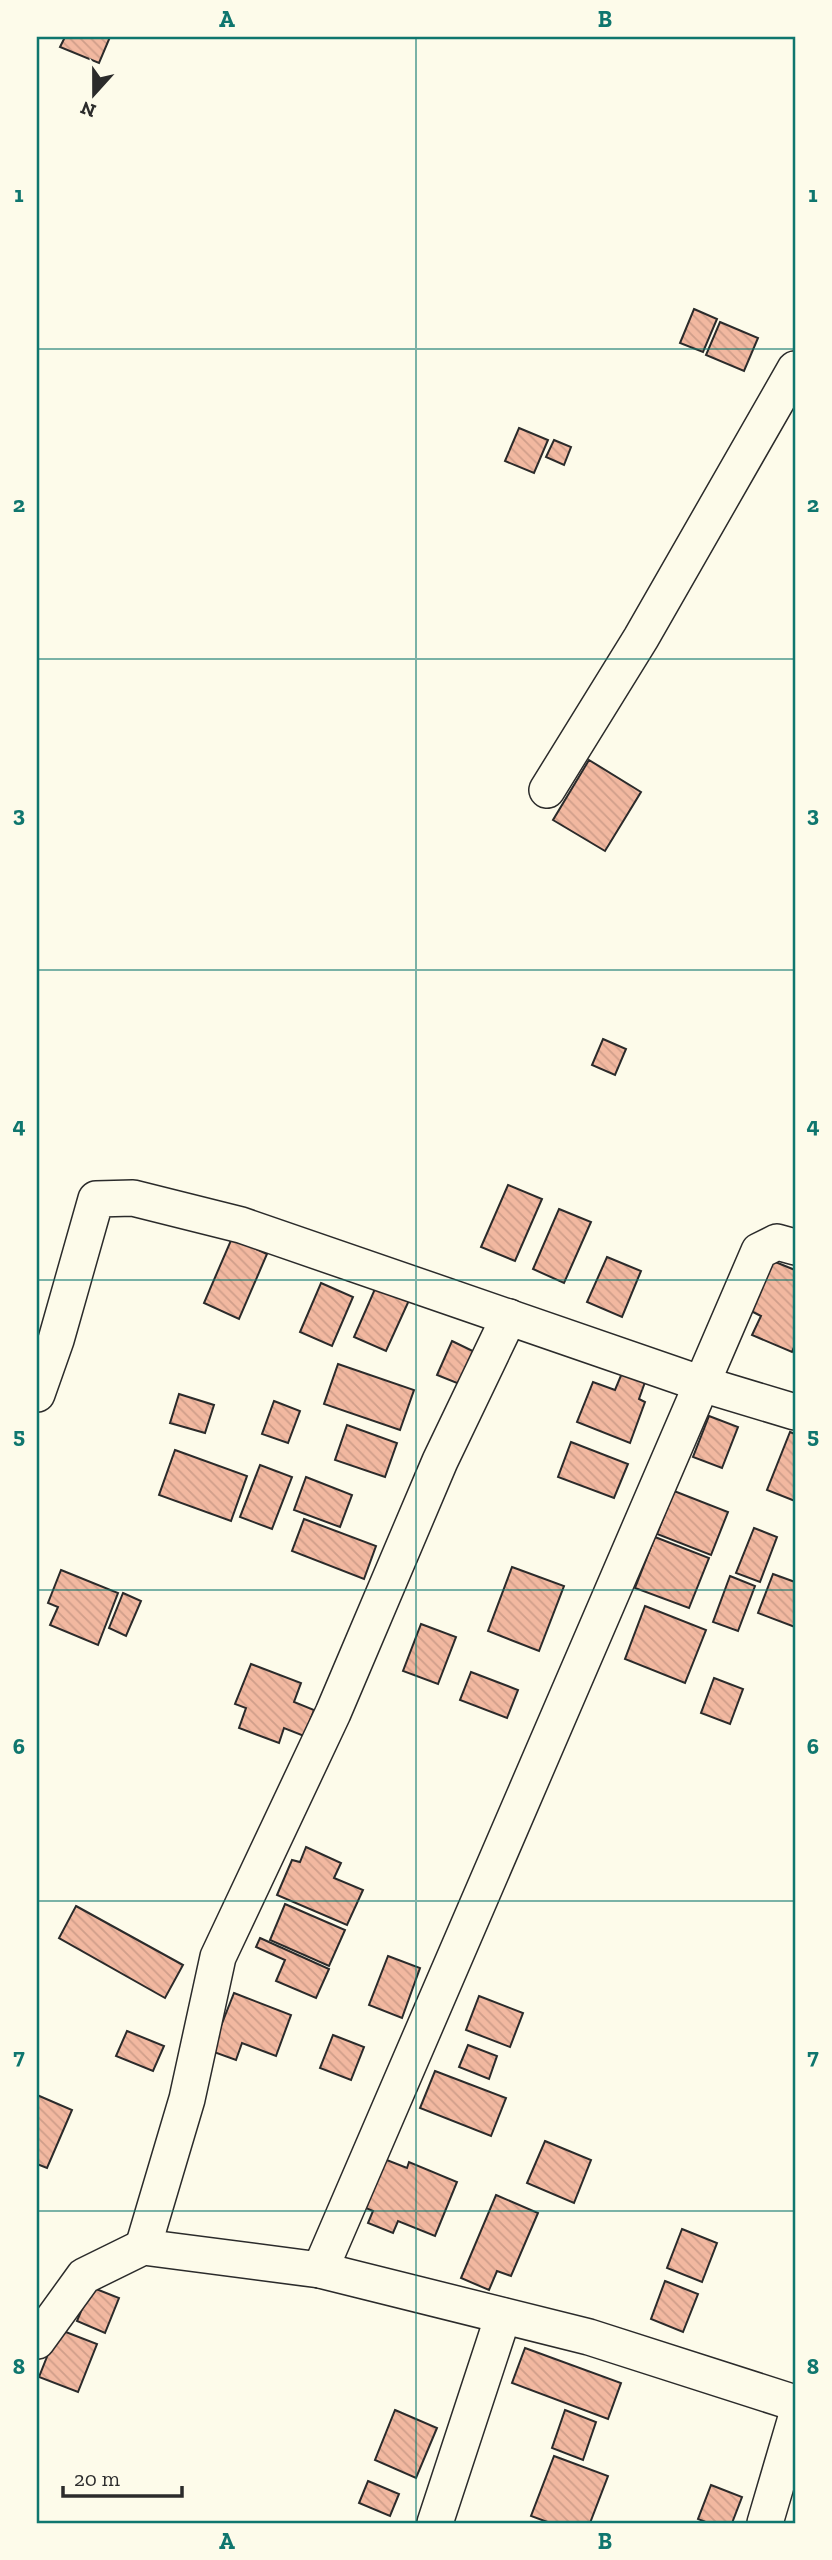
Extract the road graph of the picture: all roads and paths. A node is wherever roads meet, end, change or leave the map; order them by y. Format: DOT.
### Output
graph roads {
  1 [pos="795,369"];
  2 [pos="547,790"];
  3 [pos="795,1247"];
  4 [pos="509,1317"];
  5 [pos="702,1384"];
  6 [pos="37,1394"];
  7 [pos="795,1412"];
  8 [pos="143,2247"];
  9 [pos="320,2270"];
  10 [pos="503,2316"];
  11 [pos="37,2340"];
  12 [pos="795,2403"];
  13 [pos="795,2421"];
  14 [pos="435,2523"];
  15 [pos="765,2523"];
  1 -- 2 [label="street"];
  3 -- 5 [label="street"];
  4 -- 5 [label="street"];
  4 -- 6 [label="street"];
  4 -- 8 [label="street"];
  5 -- 7 [label="street"];
  5 -- 9 [label="street"];
  8 -- 9 [label="street"];
  8 -- 11 [label="street"];
  9 -- 10 [label="street"];
  10 -- 12 [label="street"];
  10 -- 14 [label="street"];
  13 -- 15 [label="street"];
}
